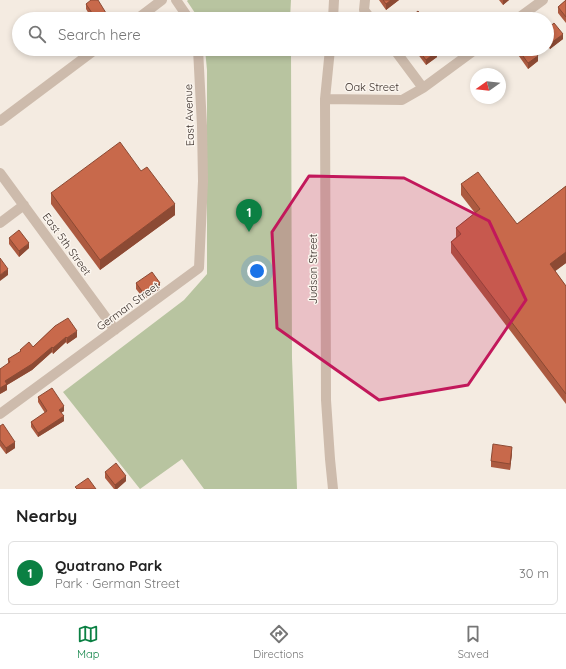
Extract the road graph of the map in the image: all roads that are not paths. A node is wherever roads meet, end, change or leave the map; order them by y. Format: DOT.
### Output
graph roads {
  1 [pos="162,0"];
  2 [pos="176,0"];
  3 [pos="334,0"];
  4 [pos="365,0"];
  5 [pos="543,0"];
  6 [pos="146,12"];
  7 [pos="184,12"];
  8 [pos="333,12"];
  9 [pos="366,12"];
  10 [pos="527,12"];
  11 [pos="87,56"];
  12 [pos="198,56"];
  13 [pos="329,56"];
  14 [pos="399,56"];
  15 [pos="466,56"];
  16 [pos="423,88"];
  17 [pos="325,99"];
  18 [pos="0,120"];
  19 [pos="0,173"];
  20 [pos="203,181"];
  21 [pos="24,205"];
  22 [pos="0,223"];
  23 [pos="115,330"];
  24 [pos="0,414"];
  25 [pos="333,489"];
  1 -- 6 [label="street"];
  2 -- 7 [label="street"];
  3 -- 8 [label="street"];
  4 -- 9 [label="street"];
  5 -- 10 [label="street"];
  11 -- 18 [label="street"];
  12 -- 20 [label="street, East Avenue"];
  13 -- 17 [label="street, Judson Street"];
  14 -- 16 [label="street"];
  15 -- 16 [label="street, Oak Street"];
  16 -- 17 [label="street, Oak Street"];
  17 -- 25 [label="street, Judson Street"];
  19 -- 21 [label="street, East 5th Street"];
  20 -- 23 [label="street, German Street"];
  21 -- 22 [label="street"];
  21 -- 23 [label="street, East 5th Street"];
  23 -- 24 [label="street, German Street"];
}
